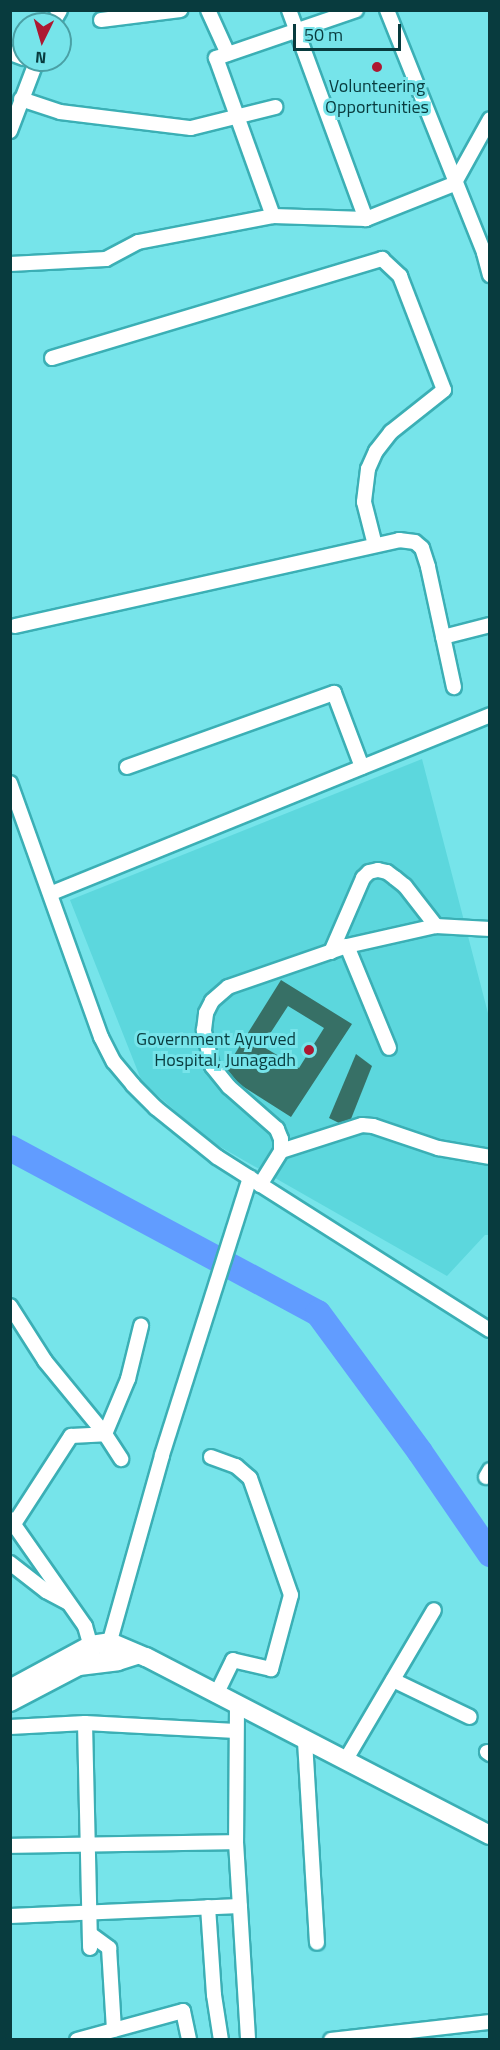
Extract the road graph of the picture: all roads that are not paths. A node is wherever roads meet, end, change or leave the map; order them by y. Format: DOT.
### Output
graph roads {
  1 [pos="180,10"];
  2 [pos="208,10"];
  3 [pos="289,10"];
  4 [pos="356,10"];
  5 [pos="387,10"];
  6 [pos="101,20"];
  7 [pos="297,32"];
  8 [pos="228,54"];
  9 [pos="29,72"];
  10 [pos="21,99"];
  11 [pos="274,107"];
  12 [pos="238,117"];
  13 [pos="489,119"];
  14 [pos="10,131"];
  15 [pos="454,184"];
  16 [pos="273,216"];
  17 [pos="366,219"];
  18 [pos="487,249"];
  19 [pos="10,264"];
  20 [pos="489,275"];
  21 [pos="52,358"];
  22 [pos="375,545"];
  23 [pos="489,625"];
  24 [pos="15,626"];
  25 [pos="443,637"];
  26 [pos="454,687"];
  27 [pos="489,715"];
  28 [pos="127,766"];
  29 [pos="362,767"];
  30 [pos="10,783"];
  31 [pos="52,892"];
  32 [pos="436,926"];
  33 [pos="489,929"];
  34 [pos="347,946"];
  35 [pos="331,952"];
  36 [pos="389,1048"];
  37 [pos="281,1151"];
  38 [pos="489,1157"];
  39 [pos="255,1181"];
  40 [pos="10,1306"];
  41 [pos="141,1326"];
  42 [pos="489,1330"];
  43 [pos="105,1434"];
  44 [pos="212,1457"];
  45 [pos="121,1459"];
  46 [pos="12,1521"];
  47 [pos="10,1563"];
  48 [pos="69,1603"];
  49 [pos="434,1610"];
  50 [pos="110,1642"];
  51 [pos="136,1655"];
  52 [pos="97,1656"];
  53 [pos="393,1680"];
  54 [pos="10,1689"];
  55 [pos="216,1695"];
  56 [pos="10,1702"];
  57 [pos="237,1706"];
  58 [pos="470,1717"];
  59 [pos="85,1723"];
  60 [pos="10,1727"];
  61 [pos="236,1731"];
  62 [pos="305,1741"];
  63 [pos="345,1761"];
  64 [pos="489,1835"];
  65 [pos="236,1842"];
  66 [pos="87,1845"];
  67 [pos="10,1846"];
  68 [pos="240,1906"];
  69 [pos="208,1907"];
  70 [pos="89,1912"];
  71 [pos="10,1916"];
  72 [pos="90,1934"];
  73 [pos="317,1943"];
  74 [pos="90,1948"];
  75 [pos="489,2022"];
  76 [pos="469,2024"];
  77 [pos="114,2030"];
  78 [pos="399,2036"];
  79 [pos="77,2040"];
  80 [pos="189,2040"];
  81 [pos="221,2040"];
  82 [pos="248,2040"];
  83 [pos="331,2040"];
  84 [pos="470,2040"];
  1 -- 6 [label="street"];
  2 -- 8 [label="street"];
  3 -- 7 [label="street"];
  4 -- 7 [label="street"];
  5 -- 15 [label="street"];
  7 -- 8 [label="street"];
  7 -- 17 [label="street"];
  8 -- 12 [label="street"];
  9 -- 10 [label="street"];
  10 -- 12 [label="street"];
  10 -- 14 [label="street"];
  11 -- 12 [label="street"];
  12 -- 16 [label="street"];
  13 -- 15 [label="street"];
  15 -- 17 [label="street"];
  15 -- 18 [label="street"];
  16 -- 17 [label="street"];
  16 -- 19 [label="street"];
  18 -- 20 [label="street"];
  21 -- 22 [label="street"];
  22 -- 24 [label="street"];
  22 -- 25 [label="street"];
  23 -- 25 [label="street"];
  25 -- 26 [label="street"];
  27 -- 29 [label="street"];
  28 -- 29 [label="street"];
  29 -- 31 [label="street"];
  30 -- 31 [label="street"];
  31 -- 39 [label="street"];
  32 -- 33 [label="street"];
  32 -- 34 [label="street"];
  32 -- 35 [label="street"];
  34 -- 35 [label="street"];
  34 -- 36 [label="street"];
  35 -- 37 [label="street"];
  37 -- 38 [label="street"];
  37 -- 39 [label="street"];
  39 -- 42 [label="street"];
  39 -- 50 [label="street"];
  40 -- 43 [label="street"];
  41 -- 43 [label="street"];
  43 -- 45 [label="street"];
  43 -- 46 [label="street"];
  44 -- 55 [label="street"];
  46 -- 48 [label="street"];
  47 -- 48 [label="street"];
  48 -- 52 [label="street"];
  49 -- 53 [label="street"];
  50 -- 51 [label="main road"];
  50 -- 52 [label="main road"];
  51 -- 52 [label="main road"];
  51 -- 55 [label="main road"];
  52 -- 54 [label="main road"];
  52 -- 56 [label="main road"];
  53 -- 58 [label="street"];
  53 -- 63 [label="street"];
  55 -- 57 [label="main road"];
  57 -- 61 [label="street"];
  57 -- 62 [label="main road"];
  59 -- 60 [label="street"];
  59 -- 61 [label="street"];
  59 -- 66 [label="street"];
  61 -- 65 [label="street"];
  62 -- 63 [label="main road"];
  62 -- 73 [label="street"];
  63 -- 64 [label="main road"];
  65 -- 66 [label="street"];
  65 -- 68 [label="street"];
  66 -- 67 [label="street"];
  66 -- 70 [label="street"];
  68 -- 69 [label="street"];
  68 -- 82 [label="street"];
  69 -- 70 [label="street"];
  69 -- 81 [label="street"];
  70 -- 71 [label="street"];
  70 -- 72 [label="street"];
  72 -- 74 [label="street"];
  72 -- 77 [label="street"];
  75 -- 76 [label="street"];
  76 -- 78 [label="street"];
  76 -- 84 [label="street"];
  77 -- 79 [label="street"];
  77 -- 80 [label="street"];
  78 -- 83 [label="street"];
}
